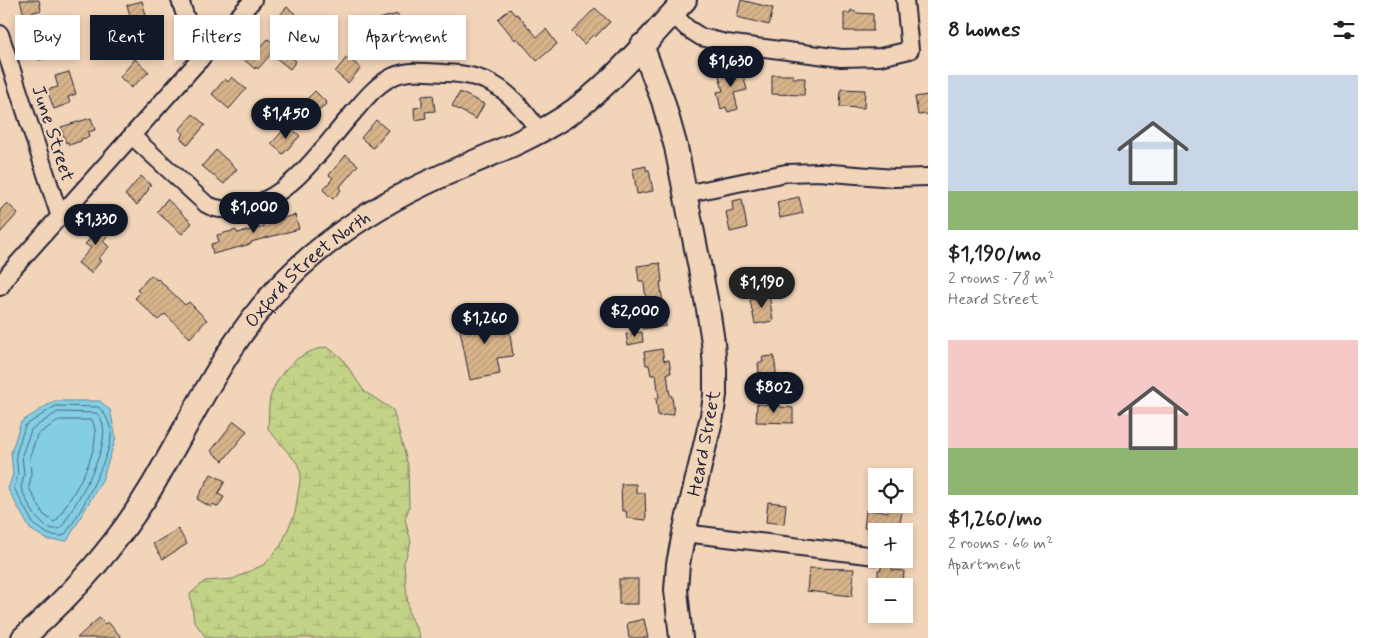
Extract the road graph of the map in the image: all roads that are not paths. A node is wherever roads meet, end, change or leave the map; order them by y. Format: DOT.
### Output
graph roads {
  1 [pos="180,0"];
  2 [pos="253,0"];
  3 [pos="905,0"];
  4 [pos="679,7"];
  5 [pos="185,15"];
  6 [pos="240,15"];
  7 [pos="0,34"];
  8 [pos="642,45"];
  9 [pos="200,60"];
  10 [pos="540,132"];
  11 [pos="132,136"];
  12 [pos="928,177"];
  13 [pos="685,194"];
  14 [pos="60,217"];
  15 [pos="0,287"];
  16 [pos="684,533"];
  17 [pos="868,555"];
  18 [pos="23,638"];
  19 [pos="681,638"];
  1 -- 5 [label="street"];
  2 -- 6 [label="street"];
  3 -- 4 [label="street"];
  4 -- 8 [label="street, Oxford Street North"];
  7 -- 14 [label="street, June Street"];
  8 -- 10 [label="street, Oxford Street North"];
  8 -- 13 [label="street, Heard Street"];
  9 -- 11 [label="street"];
  10 -- 11 [label="street"];
  10 -- 18 [label="street, Oxford Street North"];
  11 -- 14 [label="street"];
  12 -- 13 [label="street"];
  13 -- 16 [label="street, Heard Street"];
  14 -- 15 [label="street"];
  16 -- 17 [label="street"];
  16 -- 19 [label="street, Heard Street"];
}
